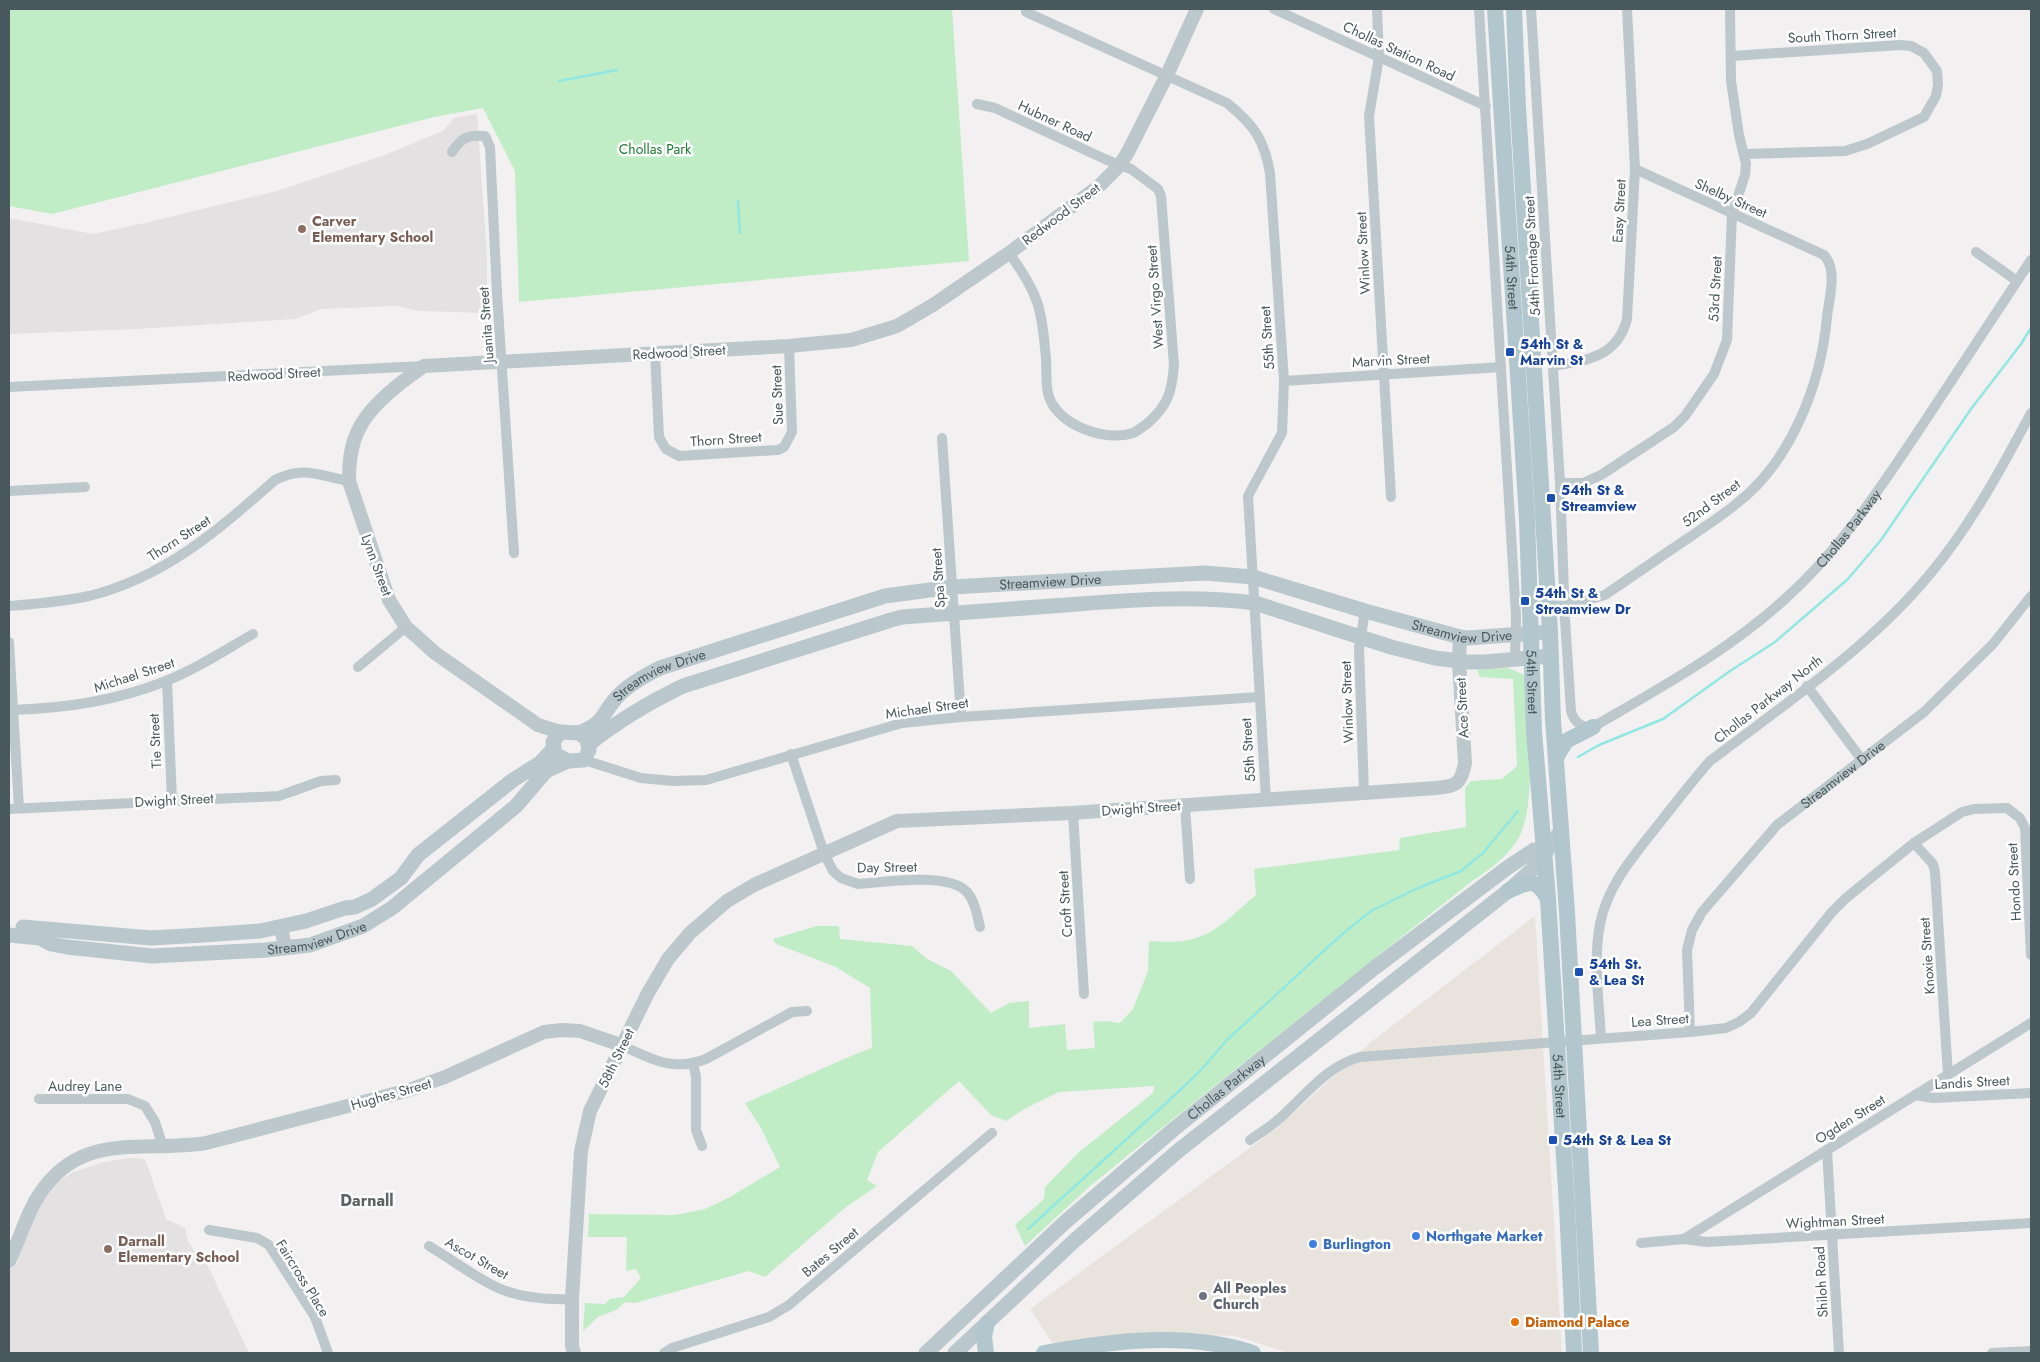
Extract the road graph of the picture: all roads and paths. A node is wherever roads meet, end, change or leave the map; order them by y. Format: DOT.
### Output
graph roads {
  1 [pos="1197,9"];
  2 [pos="1274,9"];
  3 [pos="1377,9"];
  4 [pos="1479,9"];
  5 [pos="1496,9"];
  6 [pos="1514,9"];
  7 [pos="1532,9"];
  8 [pos="1627,9"];
  9 [pos="1730,9"];
  10 [pos="1026,12"];
  11 [pos="1732,56"];
  12 [pos="1379,57"];
  13 [pos="1166,77"];
  14 [pos="977,104"];
  15 [pos="1486,106"];
  16 [pos="452,152"];
  17 [pos="1744,154"];
  18 [pos="1120,165"];
  19 [pos="1635,169"];
  20 [pos="1732,214"];
  21 [pos="1816,251"];
  22 [pos="1976,252"];
  23 [pos="1009,253"];
  24 [pos="2031,260"];
  25 [pos="2017,282"];
  26 [pos="789,346"];
  27 [pos="655,353"];
  28 [pos="502,362"];
  29 [pos="424,366"];
  30 [pos="1553,366"];
  31 [pos="1501,367"];
  32 [pos="1383,374"];
  33 [pos="1284,381"];
  34 [pos="9,386"];
  35 [pos="2031,413"];
  36 [pos="942,438"];
  37 [pos="787,442"];
  38 [pos="349,481"];
  39 [pos="1560,483"];
  40 [pos="85,487"];
  41 [pos="9,491"];
  42 [pos="1391,497"];
  43 [pos="514,553"];
  44 [pos="1253,577"];
  45 [pos="952,587"];
  46 [pos="2031,596"];
  47 [pos="1255,603"];
  48 [pos="1556,603"];
  49 [pos="1530,604"];
  50 [pos="9,606"];
  51 [pos="1365,611"];
  52 [pos="954,613"];
  53 [pos="406,627"];
  54 [pos="1550,632"];
  55 [pos="253,634"];
  56 [pos="1532,634"];
  57 [pos="1514,635"];
  58 [pos="1360,636"];
  59 [pos="1460,637"];
  60 [pos="9,642"];
  61 [pos="1551,656"];
  62 [pos="1532,658"];
  63 [pos="1515,659"];
  64 [pos="1459,661"];
  65 [pos="358,667"];
  66 [pos="167,681"];
  67 [pos="1807,686"];
  68 [pos="1259,696"];
  69 [pos="13,710"];
  70 [pos="961,717"];
  71 [pos="1593,727"];
  72 [pos="555,742"];
  73 [pos="585,746"];
  74 [pos="791,754"];
  75 [pos="1557,756"];
  76 [pos="1862,760"];
  77 [pos="568,761"];
  78 [pos="1462,778"];
  79 [pos="336,780"];
  80 [pos="1364,792"];
  81 [pos="1266,799"];
  82 [pos="172,800"];
  83 [pos="1185,804"];
  84 [pos="14,808"];
  85 [pos="2013,811"];
  86 [pos="1073,812"];
  87 [pos="1561,831"];
  88 [pos="1914,842"];
  89 [pos="824,853"];
  90 [pos="1545,853"];
  91 [pos="1190,879"];
  92 [pos="1508,891"];
  93 [pos="1548,899"];
  94 [pos="9,927"];
  95 [pos="282,927"];
  96 [pos="980,927"];
  97 [pos="9,934"];
  98 [pos="286,948"];
  99 [pos="2031,955"];
  100 [pos="1084,994"];
  101 [pos="807,1012"];
  102 [pos="2031,1023"];
  103 [pos="1690,1032"];
  104 [pos="1602,1038"];
  105 [pos="1565,1042"];
  106 [pos="621,1045"];
  107 [pos="693,1064"];
  108 [pos="1948,1075"];
  109 [pos="2031,1093"];
  110 [pos="1915,1095"];
  111 [pos="39,1099"];
  112 [pos="992,1133"];
  113 [pos="1250,1140"];
  114 [pos="702,1146"];
  115 [pos="163,1147"];
  116 [pos="1827,1150"];
  117 [pos="2031,1223"];
  118 [pos="210,1230"];
  119 [pos="1832,1234"];
  120 [pos="1684,1239"];
  121 [pos="1641,1243"];
  122 [pos="429,1246"];
  123 [pos="9,1261"];
  124 [pos="1570,1264"];
  125 [pos="1587,1293"];
  126 [pos="572,1299"];
  127 [pos="987,1323"];
  128 [pos="2031,1351"];
  129 [pos="328,1353"];
  130 [pos="574,1353"];
  131 [pos="664,1353"];
  132 [pos="926,1353"];
  133 [pos="955,1353"];
  134 [pos="986,1353"];
  135 [pos="1044,1353"];
  136 [pos="1253,1353"];
  137 [pos="1574,1353"];
  138 [pos="1591,1353"];
  139 [pos="1839,1353"];
  140 [pos="1992,1353"];
  1 -- 13 [label="street, Redwood Street"];
  2 -- 12 [label="street, Chollas Station Road"];
  3 -- 12 [label="street, Winlow Street"];
  4 -- 15 [label="street"];
  5 -- 49 [label="main road, 54th Street"];
  6 -- 48 [label="main road, 54th Street"];
  7 -- 30 [label="street, 54th Frontage Street"];
  8 -- 19 [label="street, Easy Street"];
  9 -- 11 [label="street, 53rd Street"];
  10 -- 13 [label="street, 55th Street"];
  11 -- 17 [label="street, 53rd Street"];
  11 -- 17 [label="street, South Thorn Street"];
  12 -- 15 [label="street, Chollas Station Road"];
  12 -- 32 [label="street, Winlow Street"];
  13 -- 18 [label="street, Redwood Street"];
  13 -- 33 [label="street, 55th Street"];
  14 -- 18 [label="street, Hubner Road"];
  15 -- 31 [label="street"];
  16 -- 28 [label="street, Juanita Street"];
  17 -- 20 [label="street, 53rd Street"];
  18 -- 23 [label="street, Redwood Street"];
  18 -- 23 [label="street, West Virgo Street"];
  19 -- 20 [label="street, Shelby Street"];
  19 -- 30 [label="street, Easy Street"];
  20 -- 21 [label="street, Shelby Street"];
  20 -- 39 [label="street, 53rd Street"];
  21 -- 48 [label="street, 52nd Street"];
  22 -- 25 [label="street"];
  23 -- 26 [label="street, Redwood Street"];
  24 -- 25 [label="street, Chollas Parkway"];
  25 -- 71 [label="street, Chollas Parkway"];
  26 -- 27 [label="street, Redwood Street"];
  26 -- 37 [label="street, Sue Street"];
  27 -- 28 [label="street, Redwood Street"];
  27 -- 37 [label="street, Thorn Street"];
  28 -- 29 [label="street, Redwood Street"];
  28 -- 43 [label="street, Juanita Street"];
  29 -- 34 [label="street, Redwood Street"];
  29 -- 38 [label="street, Lynn Street"];
  30 -- 39 [label="street, 54th Frontage Street"];
  31 -- 32 [label="street, Marvin Street"];
  31 -- 57 [label="street"];
  32 -- 33 [label="street, Marvin Street"];
  32 -- 42 [label="street, Winlow Street"];
  33 -- 44 [label="street, 55th Street"];
  35 -- 67 [label="street, Chollas Parkway North"];
  36 -- 45 [label="street, Spa Street"];
  38 -- 50 [label="street, Thorn Street"];
  38 -- 53 [label="street, Lynn Street"];
  39 -- 48 [label="street, 54th Frontage Street"];
  40 -- 41 [label="street"];
  44 -- 45 [label="main road, Streamview Drive"];
  44 -- 47 [label="street, 55th Street"];
  44 -- 51 [label="main road, Streamview Drive"];
  45 -- 52 [label="street, Spa Street"];
  45 -- 73 [label="main road, Streamview Drive"];
  46 -- 76 [label="street, Streamview Drive"];
  47 -- 52 [label="main road, Streamview Drive"];
  47 -- 58 [label="main road, Streamview Drive"];
  47 -- 68 [label="street, 55th Street"];
  48 -- 49 [label="street, 52nd Street"];
  48 -- 54 [label="main road, 54th Street"];
  48 -- 71 [label="street, 54th Frontage Street"];
  49 -- 56 [label="main road, 54th Street"];
  51 -- 58 [label="street, Winlow Street"];
  51 -- 59 [label="main road, Streamview Drive"];
  52 -- 70 [label="street, Spa Street"];
  52 -- 73 [label="main road, Streamview Drive"];
  53 -- 65 [label="street"];
  53 -- 72 [label="street, Lynn Street"];
  54 -- 56 [label="main road, Streamview Drive"];
  54 -- 61 [label="main road, 54th Street"];
  55 -- 66 [label="street, Michael Street"];
  56 -- 57 [label="main road, Streamview Drive"];
  56 -- 62 [label="main road, 54th Street"];
  57 -- 59 [label="main road, Streamview Drive"];
  57 -- 63 [label="street"];
  58 -- 64 [label="main road, Streamview Drive"];
  58 -- 80 [label="street, Winlow Street"];
  59 -- 64 [label="street, Ace Street"];
  60 -- 69 [label="street"];
  61 -- 62 [label="main road, Streamview Drive"];
  61 -- 75 [label="main road, 54th Street"];
  62 -- 63 [label="main road, Streamview Drive"];
  62 -- 90 [label="main road, 54th Street"];
  63 -- 64 [label="main road, Streamview Drive"];
  64 -- 78 [label="street, Ace Street"];
  66 -- 69 [label="street, Michael Street"];
  66 -- 82 [label="street, Tie Street"];
  67 -- 76 [label="street"];
  67 -- 104 [label="street, Chollas Parkway North"];
  68 -- 70 [label="street, Michael Street"];
  68 -- 81 [label="street, 55th Street"];
  69 -- 84 [label="street"];
  70 -- 74 [label="street, Michael Street"];
  71 -- 75 [label="main road"];
  72 -- 73 [label="main road"];
  72 -- 77 [label="main road"];
  72 -- 95 [label="main road, Streamview Drive"];
  73 -- 74 [label="street, Michael Street"];
  73 -- 77 [label="main road"];
  74 -- 89 [label="street, Day Street"];
  75 -- 87 [label="main road, 54th Street"];
  76 -- 103 [label="street, Streamview Drive"];
  77 -- 98 [label="main road, Streamview Drive"];
  78 -- 80 [label="street, Dwight Street"];
  79 -- 82 [label="street, Dwight Street"];
  80 -- 81 [label="street, Dwight Street"];
  81 -- 83 [label="street, Dwight Street"];
  82 -- 84 [label="street, Dwight Street"];
  83 -- 86 [label="street, Dwight Street"];
  83 -- 91 [label="street"];
  85 -- 88 [label="street, Lea Street"];
  85 -- 99 [label="street, Hondo Street"];
  86 -- 89 [label="street, Dwight Street"];
  86 -- 100 [label="street, Croft Street"];
  87 -- 90 [label="main road, Chollas Parkway"];
  87 -- 105 [label="main road, 54th Street"];
  88 -- 103 [label="street, Lea Street"];
  88 -- 108 [label="street, Knoxie Street"];
  89 -- 96 [label="street, Day Street"];
  89 -- 106 [label="street, 58th Street"];
  90 -- 92 [label="main road, Chollas Parkway"];
  90 -- 93 [label="main road, 54th Street"];
  90 -- 132 [label="main road, Chollas Parkway"];
  92 -- 93 [label="main road"];
  92 -- 127 [label="main road, Chollas Parkway"];
  93 -- 105 [label="main road, 54th Street"];
  94 -- 95 [label="main road, Streamview Drive"];
  95 -- 98 [label="street"];
  97 -- 98 [label="main road, Streamview Drive"];
  101 -- 107 [label="street, Hughes Street"];
  102 -- 108 [label="street, Ogden Street"];
  103 -- 104 [label="street, Lea Street"];
  104 -- 105 [label="street, Lea Street"];
  105 -- 113 [label="street, Lea Street"];
  105 -- 124 [label="main road, 54th Street"];
  105 -- 125 [label="main road, 54th Street"];
  106 -- 107 [label="street, Hughes Street"];
  106 -- 115 [label="street, Hughes Street"];
  106 -- 126 [label="street, 58th Street"];
  107 -- 114 [label="street"];
  108 -- 110 [label="street, Ogden Street"];
  109 -- 110 [label="street, Landis Street"];
  110 -- 116 [label="street, Ogden Street"];
  111 -- 115 [label="street, Audrey Lane"];
  112 -- 131 [label="street, Bates Street"];
  115 -- 123 [label="street, Hughes Street"];
  116 -- 119 [label="street, Shiloh Road"];
  116 -- 120 [label="street, Ogden Street"];
  117 -- 119 [label="street, Wightman Street"];
  118 -- 129 [label="street, Faircross Place"];
  119 -- 120 [label="street, Wightman Street"];
  119 -- 139 [label="street, Shiloh Road"];
  120 -- 121 [label="street, Wightman Street"];
  122 -- 126 [label="street, Ascot Street"];
  124 -- 125 [label="main road"];
  124 -- 137 [label="main road, 54th Street"];
  125 -- 138 [label="main road, 54th Street"];
  126 -- 130 [label="street, 58th Street"];
  127 -- 133 [label="main road, Chollas Parkway"];
  127 -- 134 [label="main road"];
  128 -- 140 [label="street"];
  135 -- 136 [label="main road"];
}
